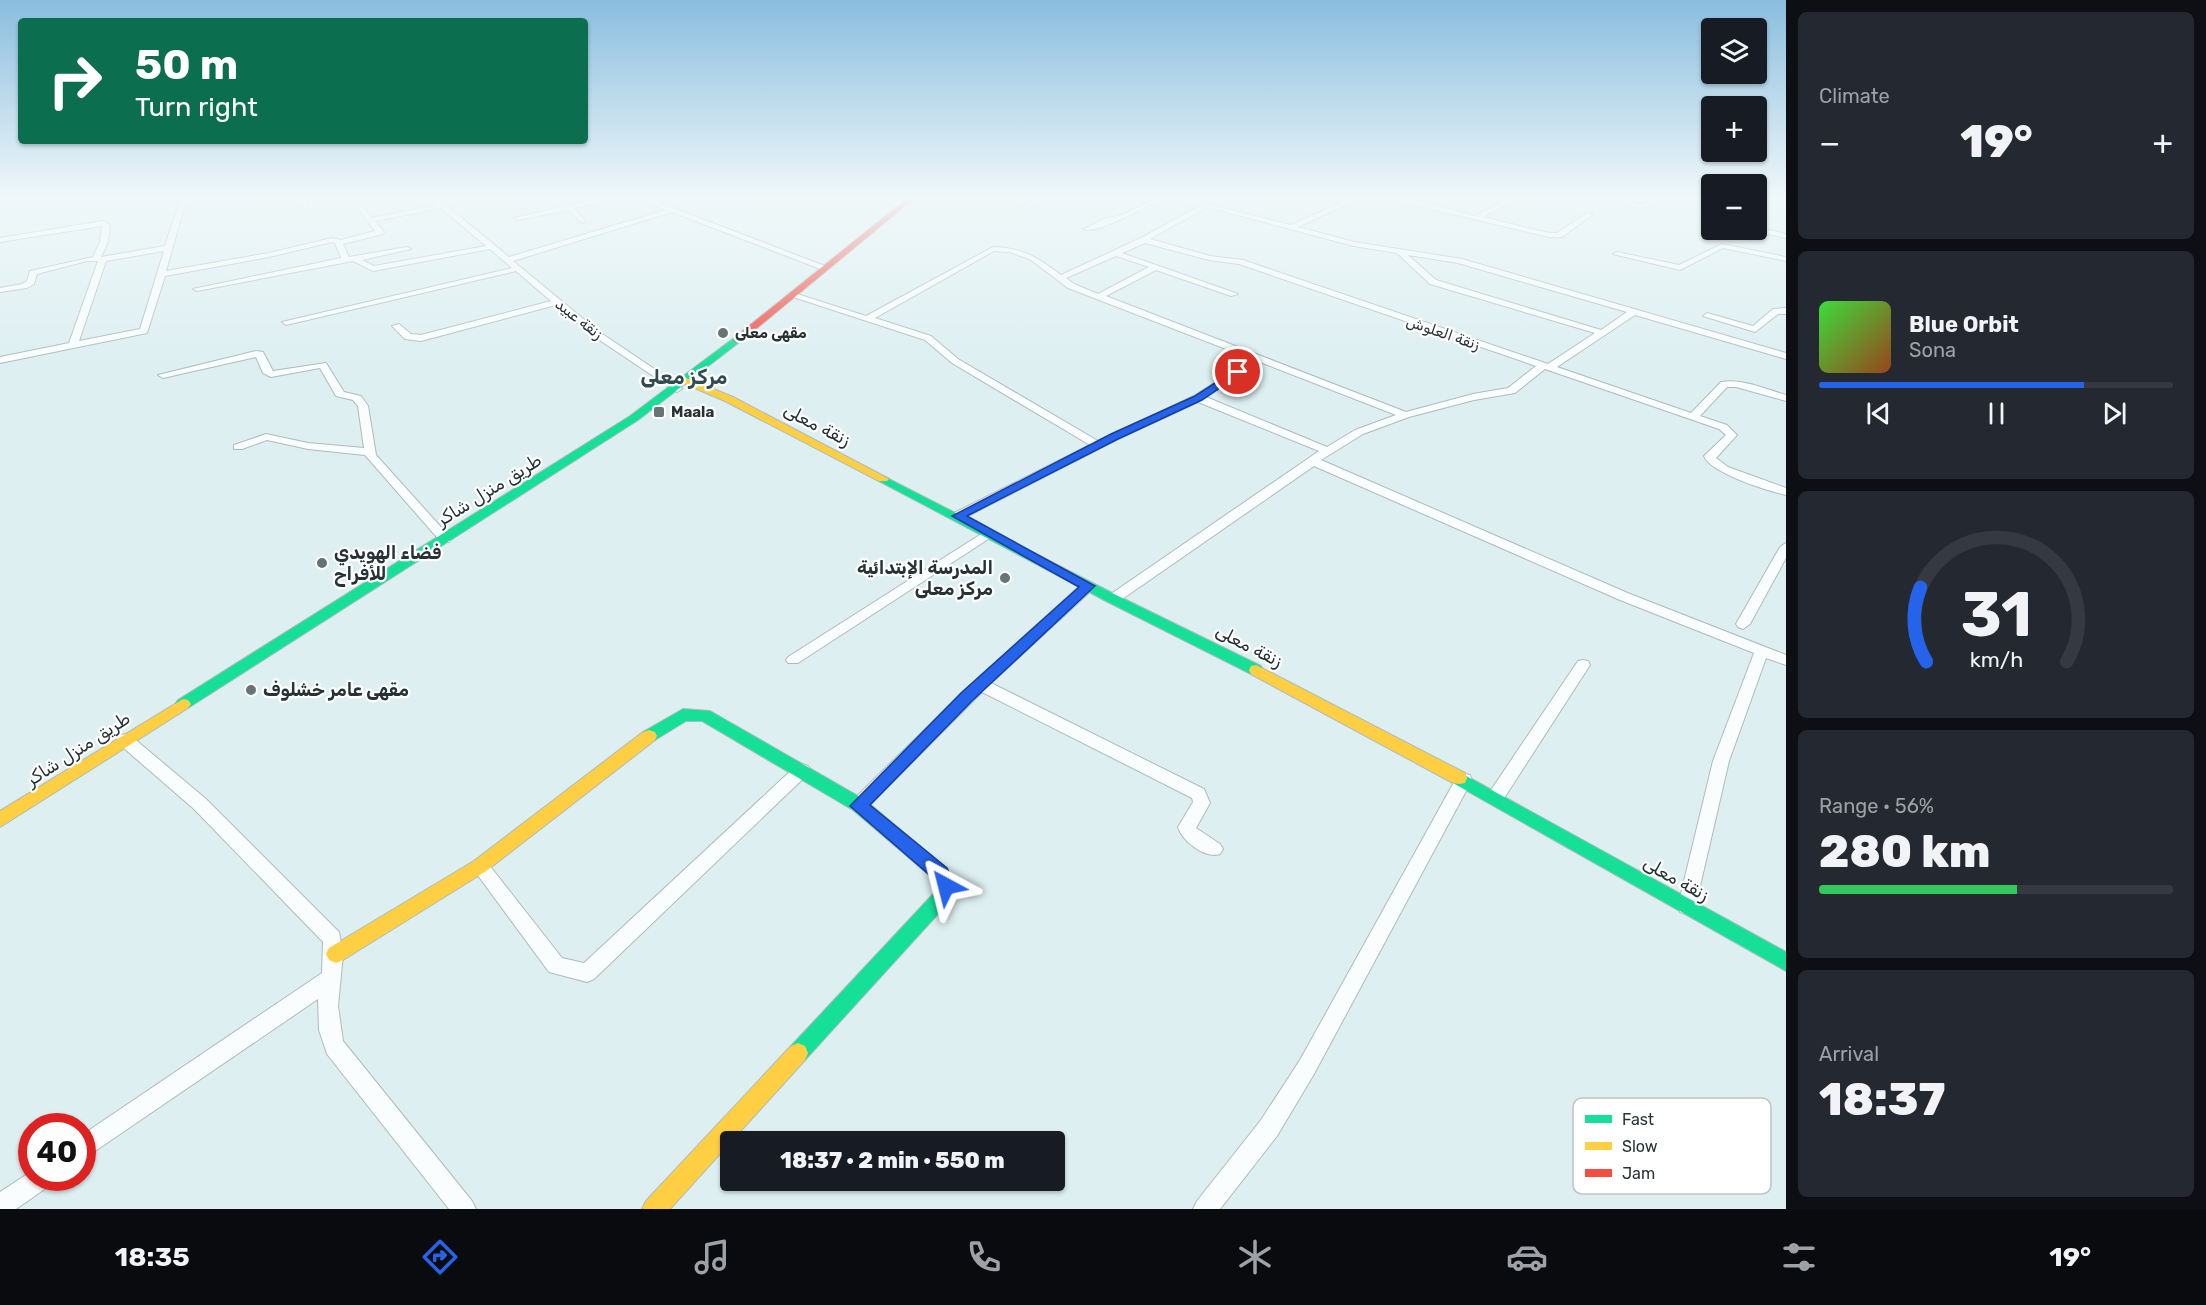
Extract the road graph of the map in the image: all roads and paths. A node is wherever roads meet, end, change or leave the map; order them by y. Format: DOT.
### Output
graph roads {
  1 [pos="100,253"];
  2 [pos="135,253"];
  3 [pos="167,253"];
  4 [pos="274,253"];
  5 [pos="343,253"];
  6 [pos="383,253"];
  7 [pos="455,253"];
  8 [pos="498,253"];
  9 [pos="529,253"];
  10 [pos="787,253"];
  11 [pos="844,253"];
  12 [pos="981,253"];
  13 [pos="1020,253"];
  14 [pos="1192,253"];
  15 [pos="1402,253"];
  16 [pos="1417,253"];
  17 [pos="1708,253"];
  18 [pos="1759,253"];
  19 [pos="1118,254"];
  20 [pos="1617,254"];
  21 [pos="358,258"];
  22 [pos="99,259"];
  23 [pos="1786,259"];
  24 [pos="346,260"];
  25 [pos="507,260"];
  26 [pos="1156,267"];
  27 [pos="516,268"];
  28 [pos="826,268"];
  29 [pos="160,274"];
  30 [pos="1060,278"];
  31 [pos="197,289"];
  32 [pos="0,290"];
  33 [pos="1234,294"];
  34 [pos="791,295"];
  35 [pos="1098,297"];
  36 [pos="557,302"];
  37 [pos="1635,311"];
  38 [pos="1786,311"];
  39 [pos="1707,316"];
  40 [pos="869,318"];
  41 [pos="286,322"];
  42 [pos="396,326"];
  43 [pos="1603,333"];
  44 [pos="72,347"];
  45 [pos="1786,356"];
  46 [pos="1258,359"];
  47 [pos="0,360"];
  48 [pos="1546,367"];
  49 [pos="163,375"];
  50 [pos="681,385"];
  51 [pos="1198,398"];
  52 [pos="1786,398"];
  53 [pos="1405,416"];
  54 [pos="1693,417"];
  55 [pos="1097,445"];
  56 [pos="238,447"];
  57 [pos="1328,451"];
  58 [pos="368,452"];
  59 [pos="1315,462"];
  60 [pos="1786,492"];
  61 [pos="958,516"];
  62 [pos="989,533"];
  63 [pos="445,539"];
  64 [pos="1786,547"];
  65 [pos="1088,586"];
  66 [pos="1113,599"];
  67 [pos="1743,624"];
  68 [pos="1762,649"];
  69 [pos="793,660"];
  70 [pos="1786,660"];
  71 [pos="1583,665"];
  72 [pos="982,685"];
  73 [pos="124,740"];
  74 [pos="802,770"];
  75 [pos="1464,780"];
  76 [pos="1495,798"];
  77 [pos="859,806"];
  78 [pos="0,820"];
  79 [pos="1214,849"];
  80 [pos="480,866"];
  81 [pos="1687,906"];
  82 [pos="336,954"];
  83 [pos="1786,962"];
  84 [pos="332,978"];
  85 [pos="96,1139"];
  86 [pos="22,1191"];
  87 [pos="0,1206"];
  88 [pos="464,1209"];
  89 [pos="654,1209"];
  90 [pos="1205,1209"];
  1 -- 22 [label="street"];
  2 -- 22 [label="street"];
  3 -- 29 [label="street"];
  4 -- 29 [label="street"];
  5 -- 24 [label="street"];
  6 -- 21 [label="street"];
  7 -- 21 [label="street"];
  8 -- 25 [label="street, زنقة عبيد"];
  9 -- 25 [label="street"];
  10 -- 28 [label="street"];
  11 -- 28 [label="street, طريق منزل شاكر"];
  12 -- 40 [label="street"];
  13 -- 30 [label="street"];
  14 -- 48 [label="street, زنقة العلوش"];
  15 -- 43 [label="street"];
  16 -- 37 [label="street"];
  17 -- 20 [label="street"];
  18 -- 23 [label="street"];
  19 -- 26 [label="street"];
  19 -- 30 [label="street"];
  21 -- 24 [label="street"];
  22 -- 32 [label="street"];
  22 -- 44 [label="street"];
  24 -- 31 [label="street"];
  25 -- 27 [label="street, زنقة عبيد"];
  26 -- 33 [label="street"];
  26 -- 35 [label="street"];
  27 -- 36 [label="street, زنقة عبيد"];
  27 -- 41 [label="street"];
  28 -- 34 [label="street, طريق منزل شاكر"];
  29 -- 44 [label="street"];
  30 -- 35 [label="street"];
  34 -- 40 [label="street"];
  34 -- 50 [label="street, طريق منزل شاكر"];
  35 -- 46 [label="street"];
  36 -- 42 [label="street"];
  36 -- 50 [label="street, زنقة عبيد"];
  37 -- 43 [label="street"];
  37 -- 45 [label="street"];
  38 -- 39 [label="street"];
  40 -- 55 [label="street"];
  43 -- 48 [label="street"];
  44 -- 47 [label="street"];
  46 -- 51 [label="street"];
  46 -- 53 [label="street"];
  48 -- 53 [label="street"];
  48 -- 54 [label="street, زنقة العلوش"];
  49 -- 58 [label="street"];
  50 -- 61 [label="street, زنقة معلى"];
  50 -- 63 [label="street, طريق منزل شاكر"];
  51 -- 55 [label="street"];
  51 -- 57 [label="street"];
  52 -- 54 [label="street"];
  53 -- 57 [label="street"];
  54 -- 60 [label="street, زنقة العلوش"];
  55 -- 61 [label="street"];
  56 -- 58 [label="street"];
  57 -- 59 [label="street"];
  58 -- 63 [label="street"];
  59 -- 66 [label="street"];
  59 -- 68 [label="street"];
  61 -- 62 [label="street, زنقة معلى"];
  62 -- 65 [label="street, زنقة معلى"];
  62 -- 69 [label="street"];
  63 -- 73 [label="street, طريق منزل شاكر"];
  64 -- 67 [label="street"];
  65 -- 66 [label="street, زنقة معلى"];
  65 -- 72 [label="street"];
  66 -- 75 [label="street, زنقة معلى"];
  68 -- 70 [label="street"];
  68 -- 81 [label="street"];
  71 -- 76 [label="street"];
  72 -- 77 [label="street"];
  72 -- 79 [label="street"];
  73 -- 78 [label="street, طريق منزل شاكر"];
  73 -- 82 [label="street"];
  74 -- 77 [label="street"];
  74 -- 80 [label="street"];
  74 -- 80 [label="street"];
  75 -- 76 [label="street, زنقة معلى"];
  75 -- 90 [label="street"];
  76 -- 81 [label="street, زنقة معلى"];
  77 -- 89 [label="street"];
  80 -- 82 [label="street"];
  81 -- 83 [label="street, زنقة معلى"];
  82 -- 84 [label="street"];
  84 -- 85 [label="street"];
  84 -- 88 [label="street"];
  86 -- 87 [label="street"];
}
